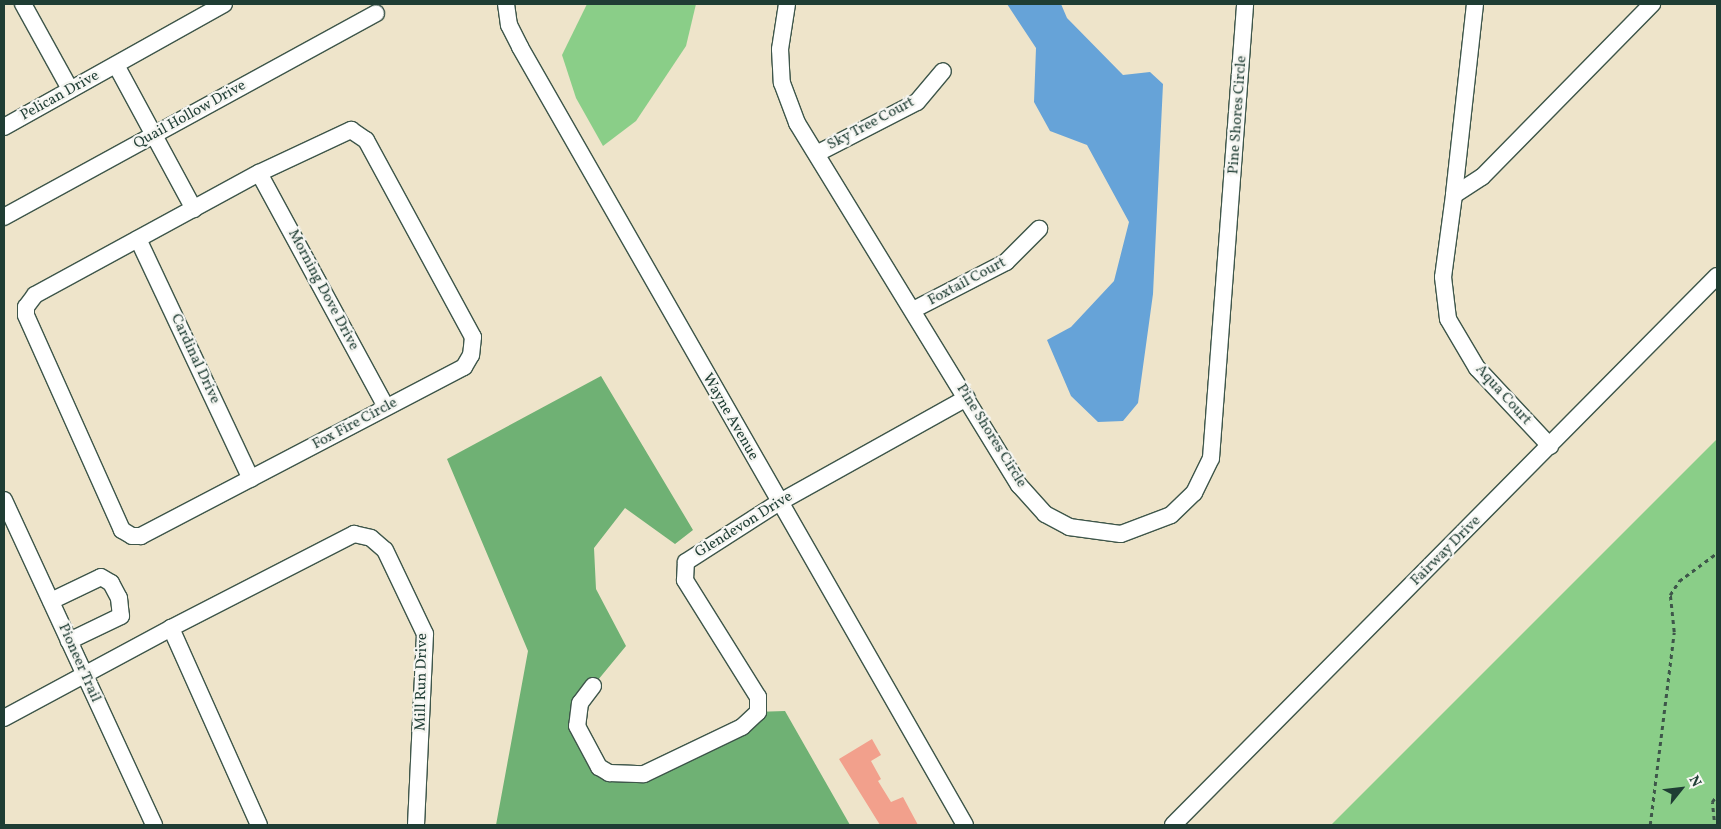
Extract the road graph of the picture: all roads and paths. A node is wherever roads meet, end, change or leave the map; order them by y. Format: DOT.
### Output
graph roads {
  1 [pos="24,4"];
  2 [pos="224,4"];
  3 [pos="506,4"];
  4 [pos="787,4"];
  5 [pos="1246,4"];
  6 [pos="1475,4"];
  7 [pos="1652,4"];
  8 [pos="376,13"];
  9 [pos="116,65"];
  10 [pos="943,71"];
  11 [pos="70,89"];
  12 [pos="4,127"];
  13 [pos="155,135"];
  14 [pos="818,153"];
  15 [pos="259,173"];
  16 [pos="1454,195"];
  17 [pos="194,208"];
  18 [pos="4,217"];
  19 [pos="1040,229"];
  20 [pos="138,240"];
  21 [pos="1717,276"];
  22 [pos="913,310"];
  23 [pos="967,398"];
  24 [pos="386,407"];
  25 [pos="1550,446"];
  26 [pos="251,480"];
  27 [pos="4,500"];
  28 [pos="778,503"];
  29 [pos="1717,553"];
  30 [pos="51,601"];
  31 [pos="170,628"];
  32 [pos="69,641"];
  33 [pos="84,675"];
  34 [pos="593,686"];
  35 [pos="4,718"];
  36 [pos="1717,795"];
  37 [pos="1714,820"];
  38 [pos="154,825"];
  39 [pos="259,825"];
  40 [pos="416,825"];
  41 [pos="965,825"];
  42 [pos="1173,825"];
  43 [pos="1650,825"];
  1 -- 11 [label="street"];
  2 -- 9 [label="street, Pelican Drive"];
  3 -- 28 [label="street, Wayne Avenue"];
  4 -- 14 [label="street, Pine Shores Circle"];
  5 -- 23 [label="street, Pine Shores Circle"];
  6 -- 16 [label="street, Aqua Court"];
  7 -- 16 [label="street"];
  8 -- 13 [label="street, Quail Hollow Drive"];
  9 -- 11 [label="street, Pelican Drive"];
  9 -- 13 [label="street, Pelican Drive"];
  10 -- 14 [label="street, Sky Tree Court"];
  11 -- 12 [label="street, Pelican Drive"];
  13 -- 17 [label="street, Pelican Drive"];
  13 -- 18 [label="street, Quail Hollow Drive"];
  14 -- 22 [label="street, Pine Shores Circle"];
  15 -- 17 [label="street, Fox Fire Circle"];
  15 -- 24 [label="street, Morning Dove Drive"];
  15 -- 24 [label="street, Fox Fire Circle"];
  16 -- 25 [label="street, Aqua Court"];
  17 -- 20 [label="street, Fox Fire Circle"];
  19 -- 22 [label="street, Foxtail Court"];
  20 -- 26 [label="street, Cardinal Drive"];
  20 -- 26 [label="street, Fox Fire Circle"];
  21 -- 25 [label="street, Fairway Drive"];
  22 -- 23 [label="street, Pine Shores Circle"];
  23 -- 28 [label="street, Glendevon Drive"];
  24 -- 26 [label="street, Fox Fire Circle"];
  25 -- 42 [label="street, Fairway Drive"];
  27 -- 30 [label="street, Pioneer Trail"];
  28 -- 34 [label="street, Glendevon Drive"];
  28 -- 41 [label="street, Wayne Avenue"];
  29 -- 43 [label="path"];
  30 -- 32 [label="street, Pioneer Trail"];
  30 -- 32 [label="street"];
  31 -- 33 [label="street, Mill Run Drive"];
  31 -- 39 [label="street"];
  31 -- 40 [label="street, Mill Run Drive"];
  32 -- 33 [label="street, Pioneer Trail"];
  33 -- 35 [label="street, Mill Run Drive"];
  33 -- 38 [label="street, Pioneer Trail"];
  36 -- 37 [label="path"];
}
